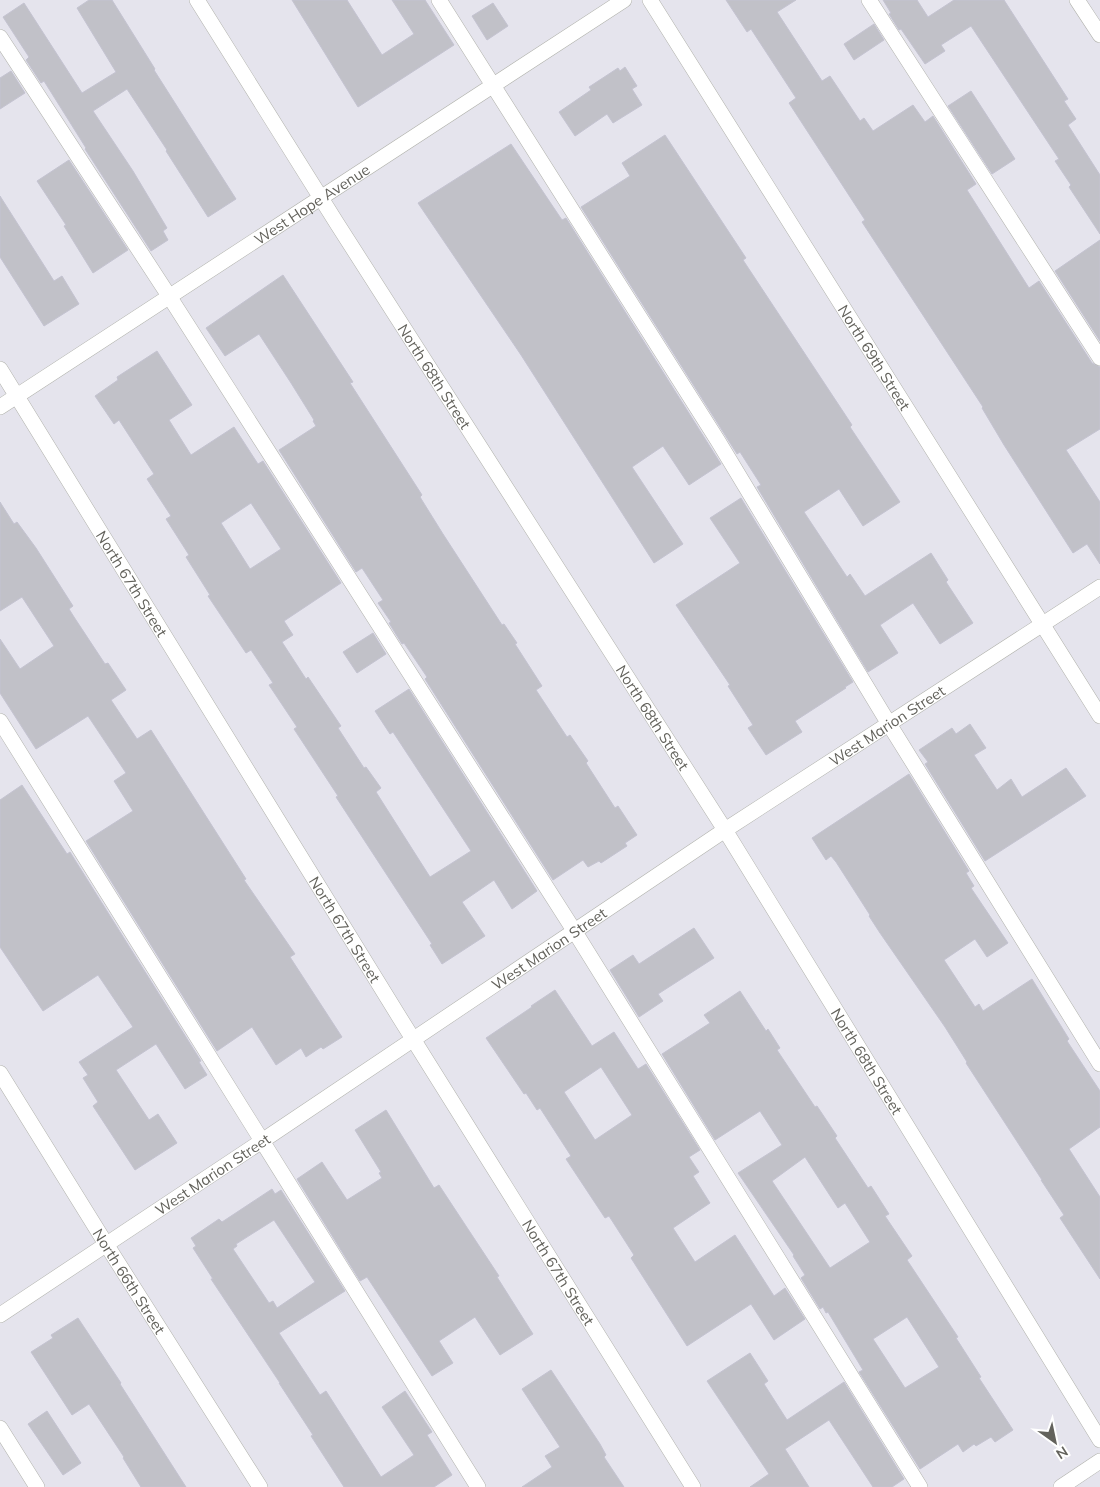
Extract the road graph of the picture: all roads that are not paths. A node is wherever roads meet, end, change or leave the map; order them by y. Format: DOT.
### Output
graph roads {
  1 [pos="197,0"];
  2 [pos="438,0"];
  3 [pos="624,0"];
  4 [pos="650,0"];
  5 [pos="869,0"];
  6 [pos="1077,0"];
  7 [pos="1100,35"];
  8 [pos="0,37"];
  9 [pos="494,85"];
  10 [pos="321,198"];
  11 [pos="169,296"];
  12 [pos="1100,358"];
  13 [pos="0,369"];
  14 [pos="17,396"];
  15 [pos="0,407"];
  16 [pos="1100,587"];
  17 [pos="1043,624"];
  18 [pos="1100,716"];
  19 [pos="0,721"];
  20 [pos="889,724"];
  21 [pos="726,830"];
  22 [pos="575,932"];
  23 [pos="413,1040"];
  24 [pos="1100,1064"];
  25 [pos="0,1073"];
  26 [pos="262,1142"];
  27 [pos="106,1244"];
  28 [pos="0,1314"];
  29 [pos="0,1428"];
  30 [pos="1100,1440"];
  31 [pos="1100,1461"];
  32 [pos="37,1487"];
  33 [pos="260,1487"];
  34 [pos="478,1487"];
  35 [pos="693,1487"];
  36 [pos="920,1487"];
  37 [pos="1061,1487"];
  1 -- 10 [label="street, North 68th Street"];
  2 -- 9 [label="street"];
  3 -- 9 [label="street, West Hope Avenue"];
  4 -- 17 [label="street, North 69th Street"];
  5 -- 12 [label="street"];
  6 -- 7 [label="street"];
  8 -- 11 [label="street"];
  9 -- 10 [label="street, West Hope Avenue"];
  9 -- 20 [label="street"];
  10 -- 11 [label="street, West Hope Avenue"];
  10 -- 21 [label="street, North 68th Street"];
  11 -- 14 [label="street, West Hope Avenue"];
  11 -- 22 [label="street"];
  13 -- 14 [label="street, North 67th Street"];
  14 -- 15 [label="street, West Hope Avenue"];
  14 -- 23 [label="street, North 67th Street"];
  16 -- 17 [label="street, West Marion Street"];
  17 -- 18 [label="street, North 69th Street"];
  17 -- 20 [label="street, West Marion Street"];
  19 -- 26 [label="street"];
  20 -- 21 [label="street, West Marion Street"];
  20 -- 24 [label="street"];
  21 -- 22 [label="street, West Marion Street"];
  21 -- 30 [label="street, North 68th Street"];
  22 -- 23 [label="street, West Marion Street"];
  22 -- 36 [label="street"];
  23 -- 26 [label="street, West Marion Street"];
  23 -- 35 [label="street, North 67th Street"];
  25 -- 27 [label="street, North 66th Street"];
  26 -- 27 [label="street, West Marion Street"];
  26 -- 34 [label="street"];
  27 -- 28 [label="street, West Marion Street"];
  27 -- 33 [label="street, North 66th Street"];
  29 -- 32 [label="street"];
  31 -- 37 [label="street"];
}
